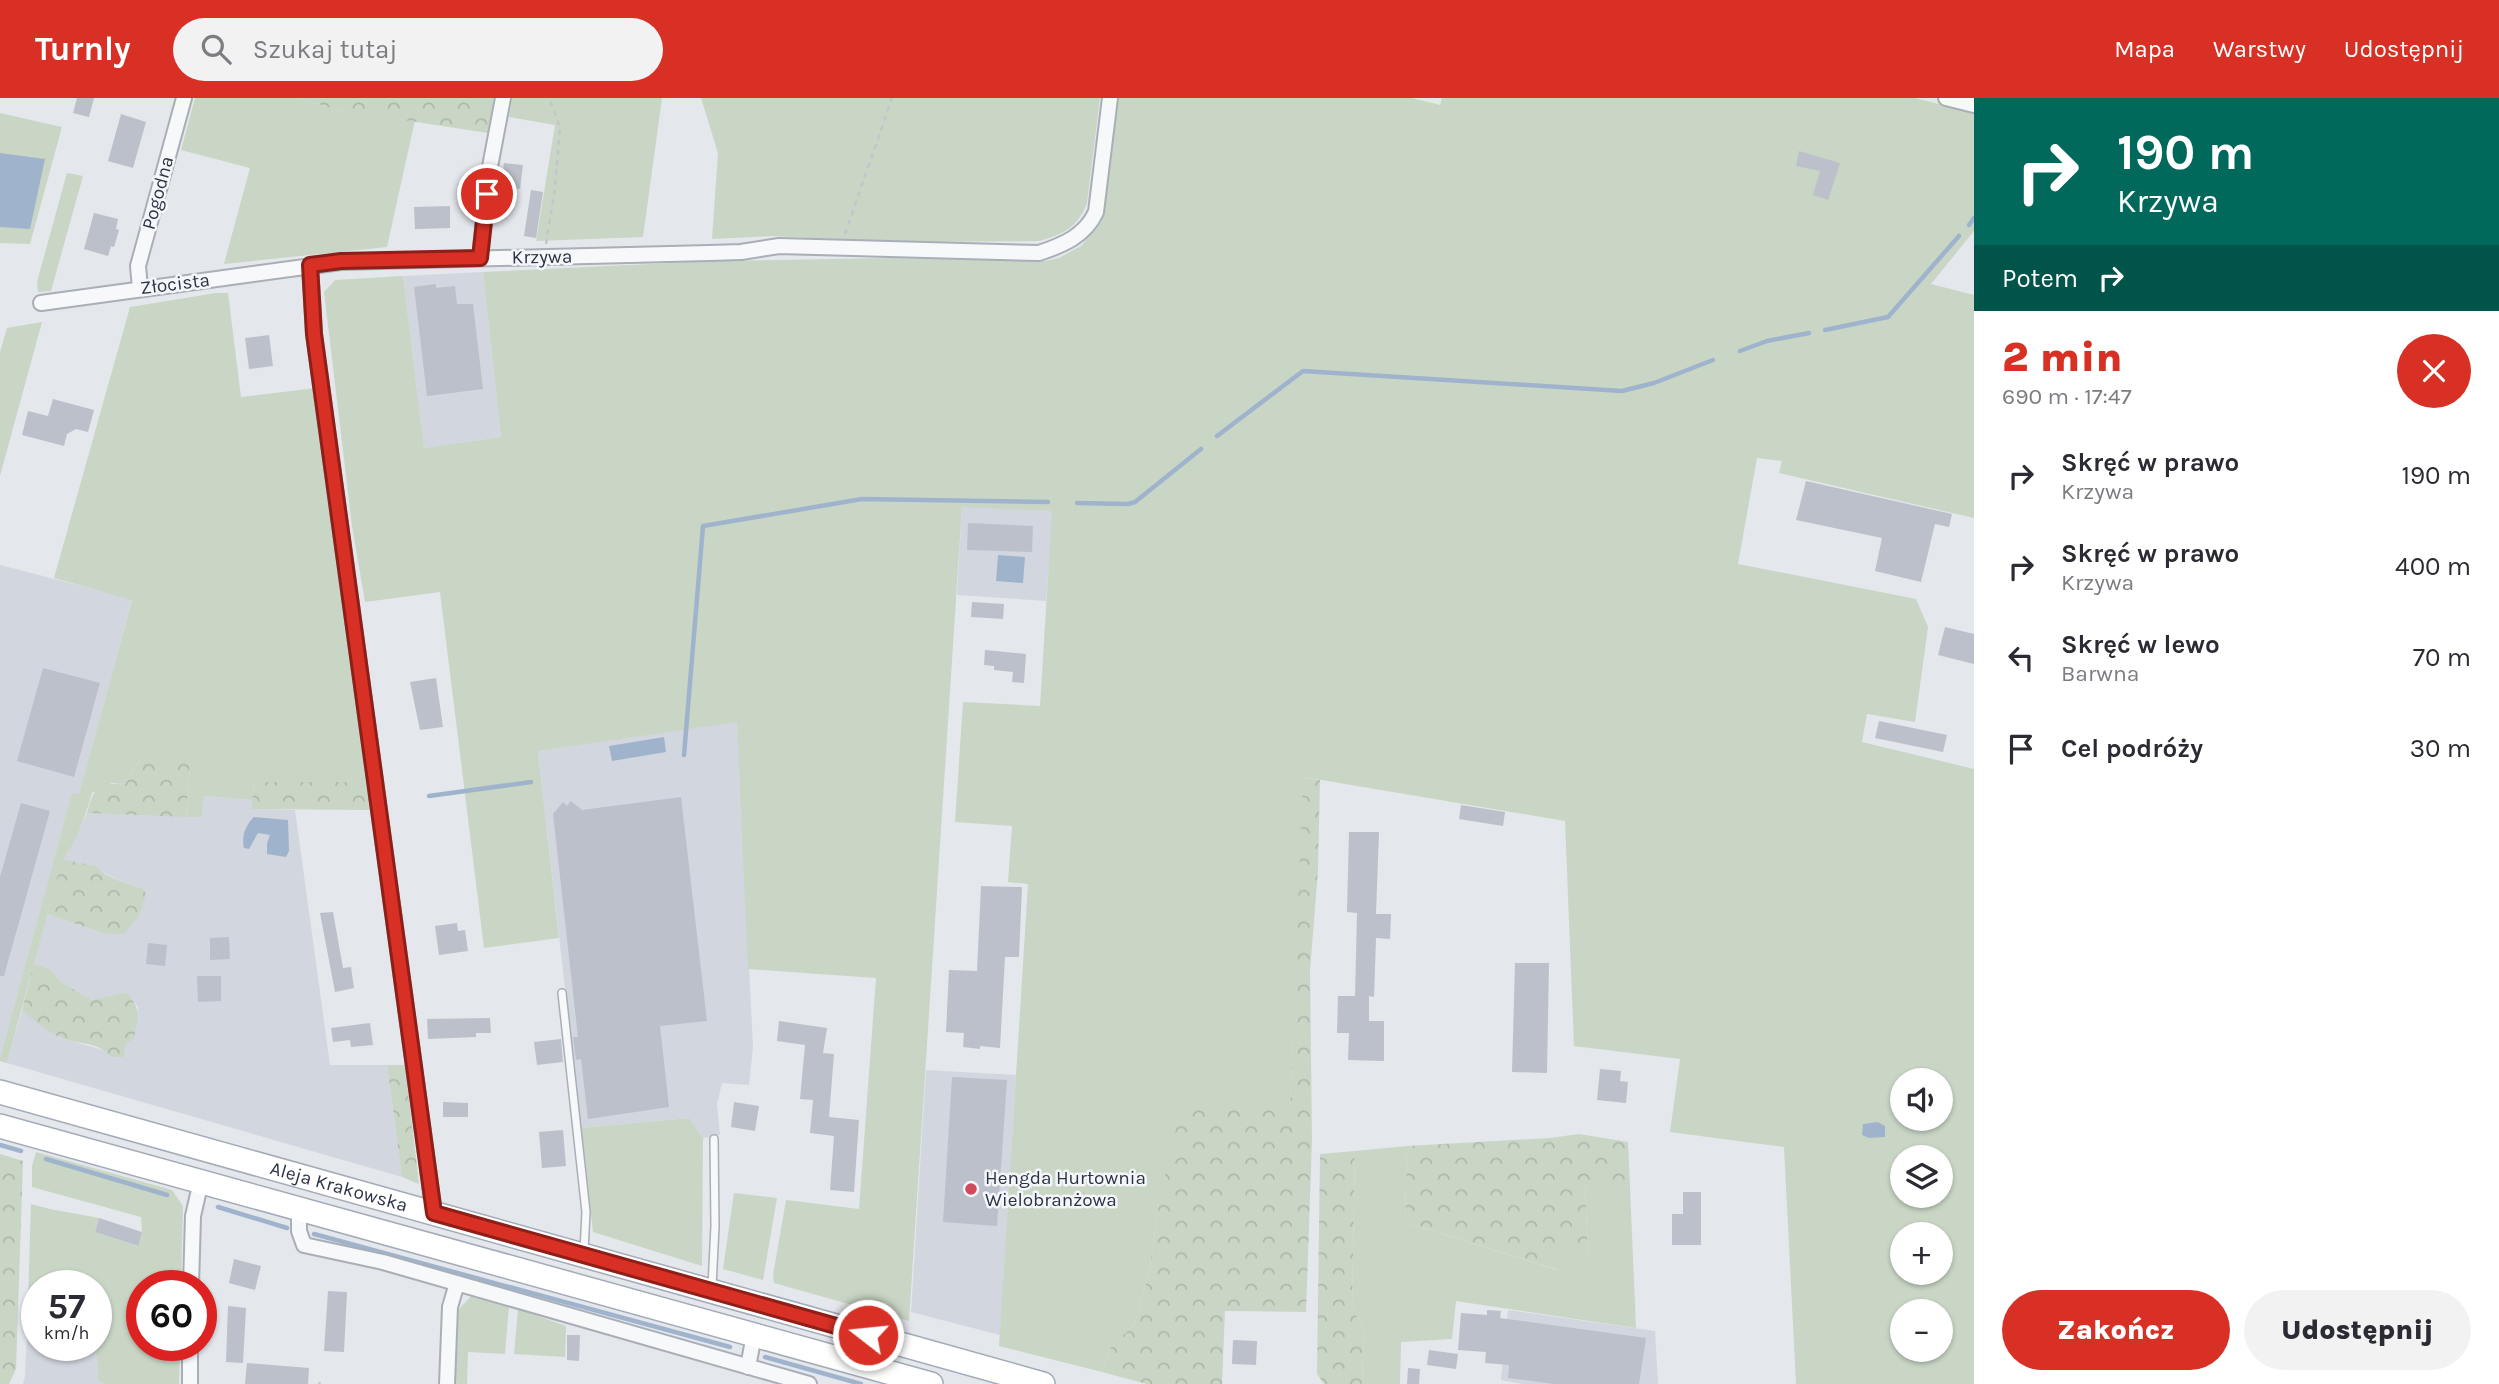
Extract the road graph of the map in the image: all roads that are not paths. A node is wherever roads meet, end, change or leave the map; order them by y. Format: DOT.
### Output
graph roads {
  1 [pos="184,98"];
  2 [pos="503,98"];
  3 [pos="1110,98"];
  4 [pos="1947,98"];
  5 [pos="1974,105"];
  6 [pos="480,258"];
  7 [pos="310,265"];
  8 [pos="140,288"];
  9 [pos="41,303"];
  10 [pos="562,993"];
  11 [pos="0,1092"];
  12 [pos="0,1126"];
  13 [pos="713,1139"];
  14 [pos="201,1181"];
  15 [pos="299,1209"];
  16 [pos="434,1213"];
  17 [pos="584,1255"];
  18 [pos="191,1270"];
  19 [pos="457,1283"];
  20 [pos="712,1291"];
  21 [pos="754,1335"];
  22 [pos="190,1361"];
  23 [pos="748,1367"];
  24 [pos="190,1384"];
  25 [pos="447,1384"];
  26 [pos="809,1384"];
  27 [pos="931,1384"];
  28 [pos="1043,1384"];
  1 -- 8 [label="street, Pogodna"];
  2 -- 6 [label="street"];
  3 -- 6 [label="street, Krzywa"];
  4 -- 5 [label="street"];
  6 -- 7 [label="street, Krzywa"];
  7 -- 8 [label="street, Złocista"];
  7 -- 16 [label="street"];
  8 -- 9 [label="street, Złocista"];
  10 -- 17 [label="lane"];
  11 -- 16 [label="main road, Aleja Krakowska"];
  12 -- 14 [label="main road, Aleja Krakowska"];
  13 -- 20 [label="lane"];
  14 -- 15 [label="main road, Aleja Krakowska"];
  14 -- 18 [label="street"];
  15 -- 19 [label="street"];
  15 -- 21 [label="main road, Aleja Krakowska"];
  16 -- 17 [label="main road, Aleja Krakowska"];
  17 -- 20 [label="main road, Aleja Krakowska"];
  19 -- 23 [label="street"];
  19 -- 25 [label="street"];
  20 -- 28 [label="main road, Aleja Krakowska"];
  21 -- 23 [label="street"];
  21 -- 27 [label="main road, Aleja Krakowska"];
  22 -- 24 [label="street"];
  23 -- 26 [label="street"];
}
